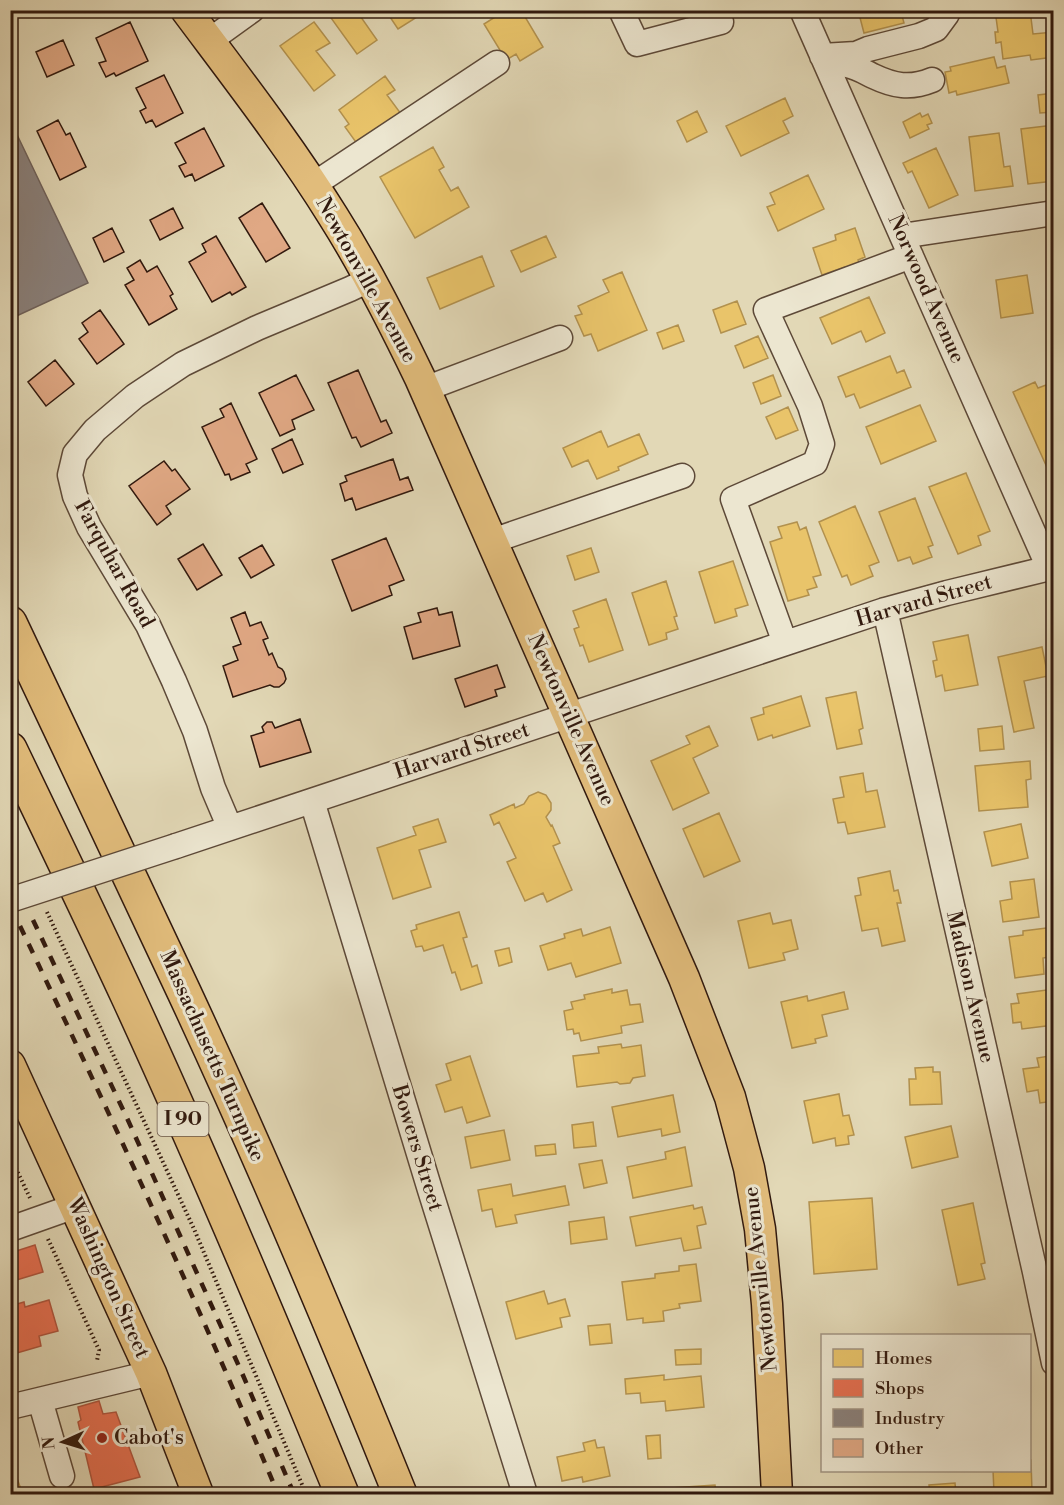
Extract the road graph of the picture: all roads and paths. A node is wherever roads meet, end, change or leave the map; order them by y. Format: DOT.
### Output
graph roads {
  1 [pos="186,10"];
  2 [pos="252,10"];
  3 [pos="621,10"];
  4 [pos="716,10"];
  5 [pos="802,10"];
  6 [pos="944,10"];
  7 [pos="209,40"];
  8 [pos="824,60"];
  9 [pos="497,63"];
  10 [pos="932,80"];
  11 [pos="313,185"];
  12 [pos="1053,213"];
  13 [pos="906,246"];
  14 [pos="371,279"];
  15 [pos="560,338"];
  16 [pos="425,389"];
  17 [pos="682,476"];
  18 [pos="492,541"];
  19 [pos="1051,568"];
  20 [pos="885,610"];
  21 [pos="10,623"];
  22 [pos="785,643"];
  23 [pos="569,716"];
  24 [pos="10,749"];
  25 [pos="312,801"];
  26 [pos="230,828"];
  27 [pos="10,900"];
  28 [pos="47,912"];
  29 [pos="10,1065"];
  30 [pos="10,1156"];
  31 [pos="32,1202"];
  32 [pos="75,1206"];
  33 [pos="10,1229"];
  34 [pos="44,1230"];
  35 [pos="1053,1363"];
  36 [pos="96,1364"];
  37 [pos="151,1373"];
  38 [pos="40,1400"];
  39 [pos="10,1407"];
  40 [pos="62,1476"];
  41 [pos="198,1494"];
  42 [pos="306,1494"];
  43 [pos="342,1494"];
  44 [pos="400,1494"];
  45 [pos="525,1494"];
  46 [pos="777,1494"];
  1 -- 7 [label="main road, Newtonville Avenue"];
  2 -- 7 [label="street"];
  3 -- 4 [label="street"];
  5 -- 8 [label="street, Norwood Avenue"];
  6 -- 8 [label="street"];
  7 -- 11 [label="main road, Newtonville Avenue"];
  8 -- 10 [label="street"];
  8 -- 13 [label="street, Norwood Avenue"];
  9 -- 11 [label="street"];
  11 -- 14 [label="main road, Newtonville Avenue"];
  12 -- 13 [label="street"];
  13 -- 19 [label="street, Norwood Avenue"];
  13 -- 22 [label="street"];
  14 -- 16 [label="main road, Newtonville Avenue"];
  14 -- 26 [label="street, Farquhar Road"];
  15 -- 16 [label="street"];
  16 -- 18 [label="main road, Newtonville Avenue"];
  17 -- 18 [label="street"];
  18 -- 23 [label="main road, Newtonville Avenue"];
  19 -- 20 [label="street, Harvard Street"];
  20 -- 22 [label="street, Harvard Street"];
  20 -- 35 [label="street, Madison Avenue"];
  21 -- 44 [label="highway, Massachusetts Turnpike / I 90"];
  22 -- 23 [label="street, Harvard Street"];
  23 -- 25 [label="street, Harvard Street"];
  23 -- 46 [label="main road, Newtonville Avenue"];
  24 -- 43 [label="highway, I 90"];
  25 -- 26 [label="street, Harvard Street"];
  25 -- 45 [label="street, Bowers Street"];
  26 -- 27 [label="street, Harvard Street, bridge"];
  28 -- 42 [label="path"];
  29 -- 32 [label="main road, Washington Street"];
  30 -- 31 [label="path"];
  32 -- 33 [label="street"];
  32 -- 37 [label="main road, Washington Street"];
  34 -- 36 [label="path"];
  37 -- 38 [label="street"];
  37 -- 41 [label="main road, Washington Street"];
  38 -- 39 [label="street"];
  38 -- 40 [label="street"];
}
